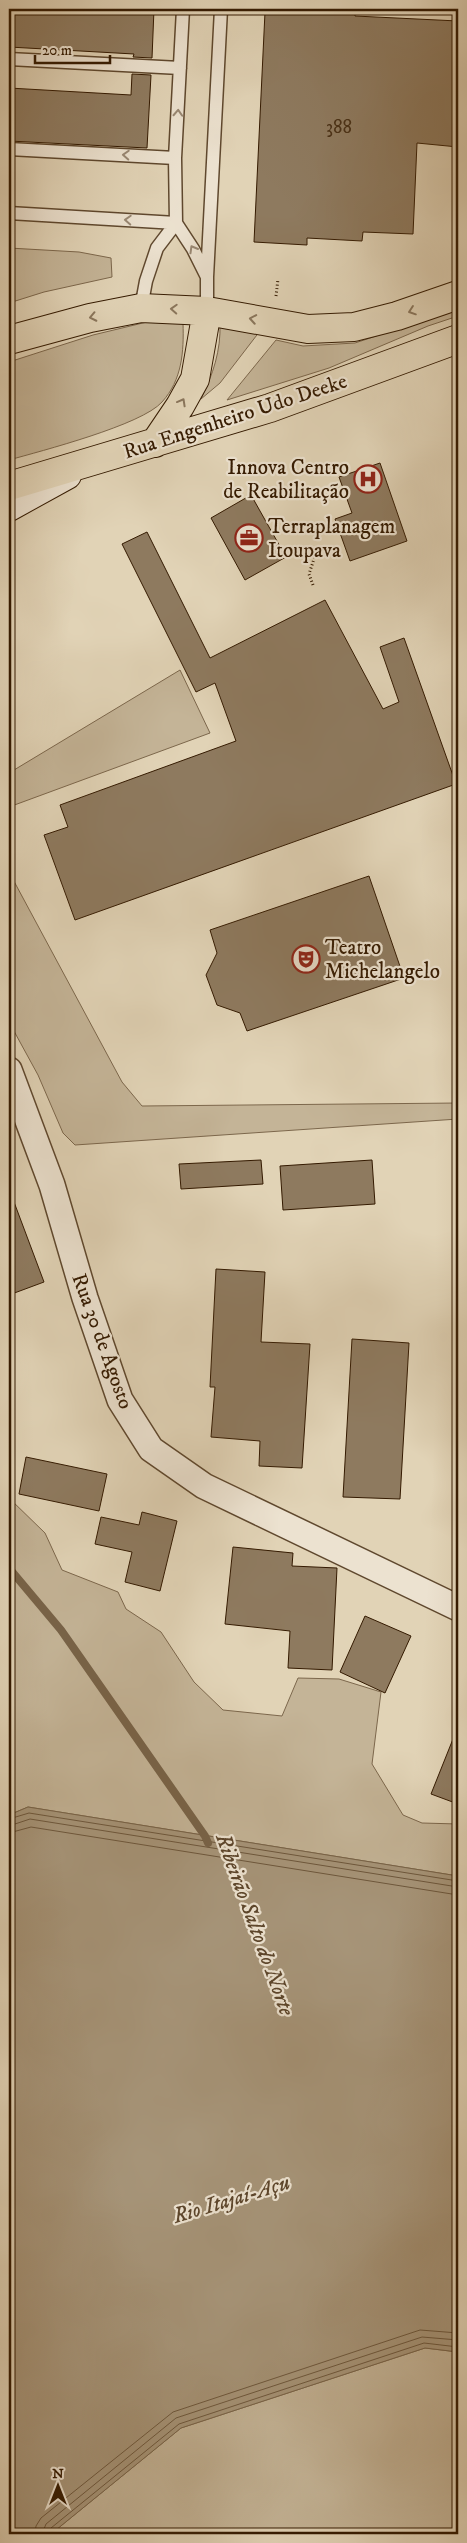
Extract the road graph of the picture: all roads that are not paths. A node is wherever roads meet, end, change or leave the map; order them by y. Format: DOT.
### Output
graph roads {
  1 [pos="183,9"];
  2 [pos="221,9"];
  3 [pos="9,59"];
  4 [pos="180,68"];
  5 [pos="9,148"];
  6 [pos="175,158"];
  7 [pos="9,213"];
  8 [pos="176,223"];
  9 [pos="207,277"];
  10 [pos="458,295"];
  11 [pos="141,308"];
  12 [pos="206,311"];
  13 [pos="458,338"];
  14 [pos="9,340"];
  15 [pos="155,443"];
  16 [pos="88,463"];
  17 [pos="9,486"];
  18 [pos="9,507"];
  19 [pos="9,1070"];
  20 [pos="458,1608"];
  1 -- 4 [label="lane"];
  2 -- 9 [label="lane"];
  3 -- 4 [label="lane"];
  6 -- 4 [label="lane, one-way"];
  6 -- 5 [label="lane, one-way"];
  6 -- 8 [label="lane"];
  8 -- 7 [label="lane, one-way"];
  9 -- 8 [label="lane, one-way"];
  8 -- 11 [label="lane"];
  9 -- 12 [label="lane"];
  10 -- 12 [label="main road, one-way"];
  12 -- 11 [label="main road, one-way"];
  11 -- 14 [label="main road, one-way"];
  15 -- 12 [label="main road, one-way"];
  13 -- 15 [label="main road, Rua Engenheiro Udo Deeke"];
  15 -- 16 [label="main road, Rua Engenheiro Udo Deeke"];
  16 -- 17 [label="main road, Rua Engenheiro Udo Deeke"];
  16 -- 18 [label="main road"];
  19 -- 20 [label="street, Rua 30 de Agosto"];
}
